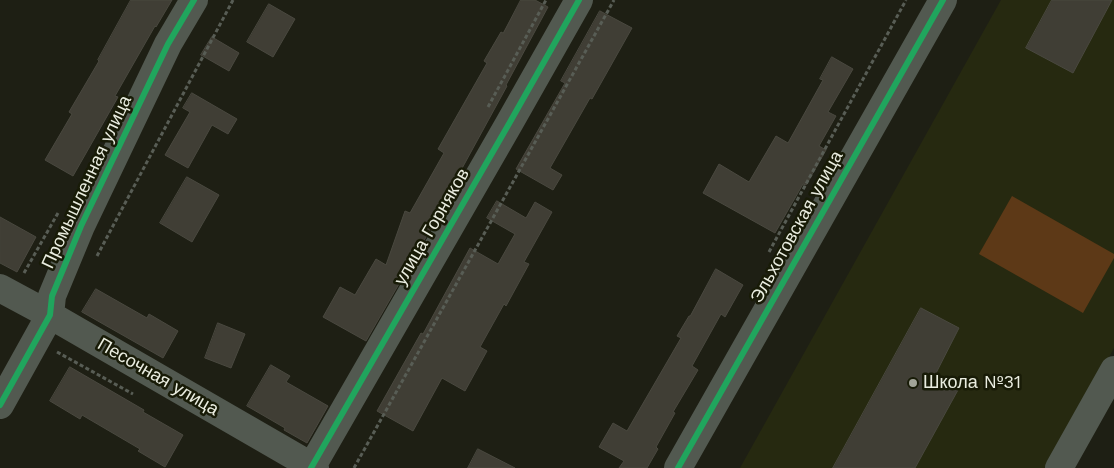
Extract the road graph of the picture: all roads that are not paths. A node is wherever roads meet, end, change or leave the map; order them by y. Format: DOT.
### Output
graph roads {
  1 [pos="194,0"];
  2 [pos="579,0"];
  3 [pos="943,0"];
  4 [pos="0,288"];
  5 [pos="50,315"];
  6 [pos="1114,370"];
  7 [pos="0,405"];
  8 [pos="313,467"];
  9 [pos="678,468"];
  10 [pos="1059,468"];
  1 -- 5 [label="street, Промышленная улица"];
  2 -- 8 [label="street, улица Горняков"];
  3 -- 9 [label="street, Эльхотовская улица"];
  4 -- 5 [label="street, Песочная улица"];
  5 -- 7 [label="street, Промышленная улица"];
  5 -- 8 [label="street, Песочная улица"];
  6 -- 10 [label="street"];
}
